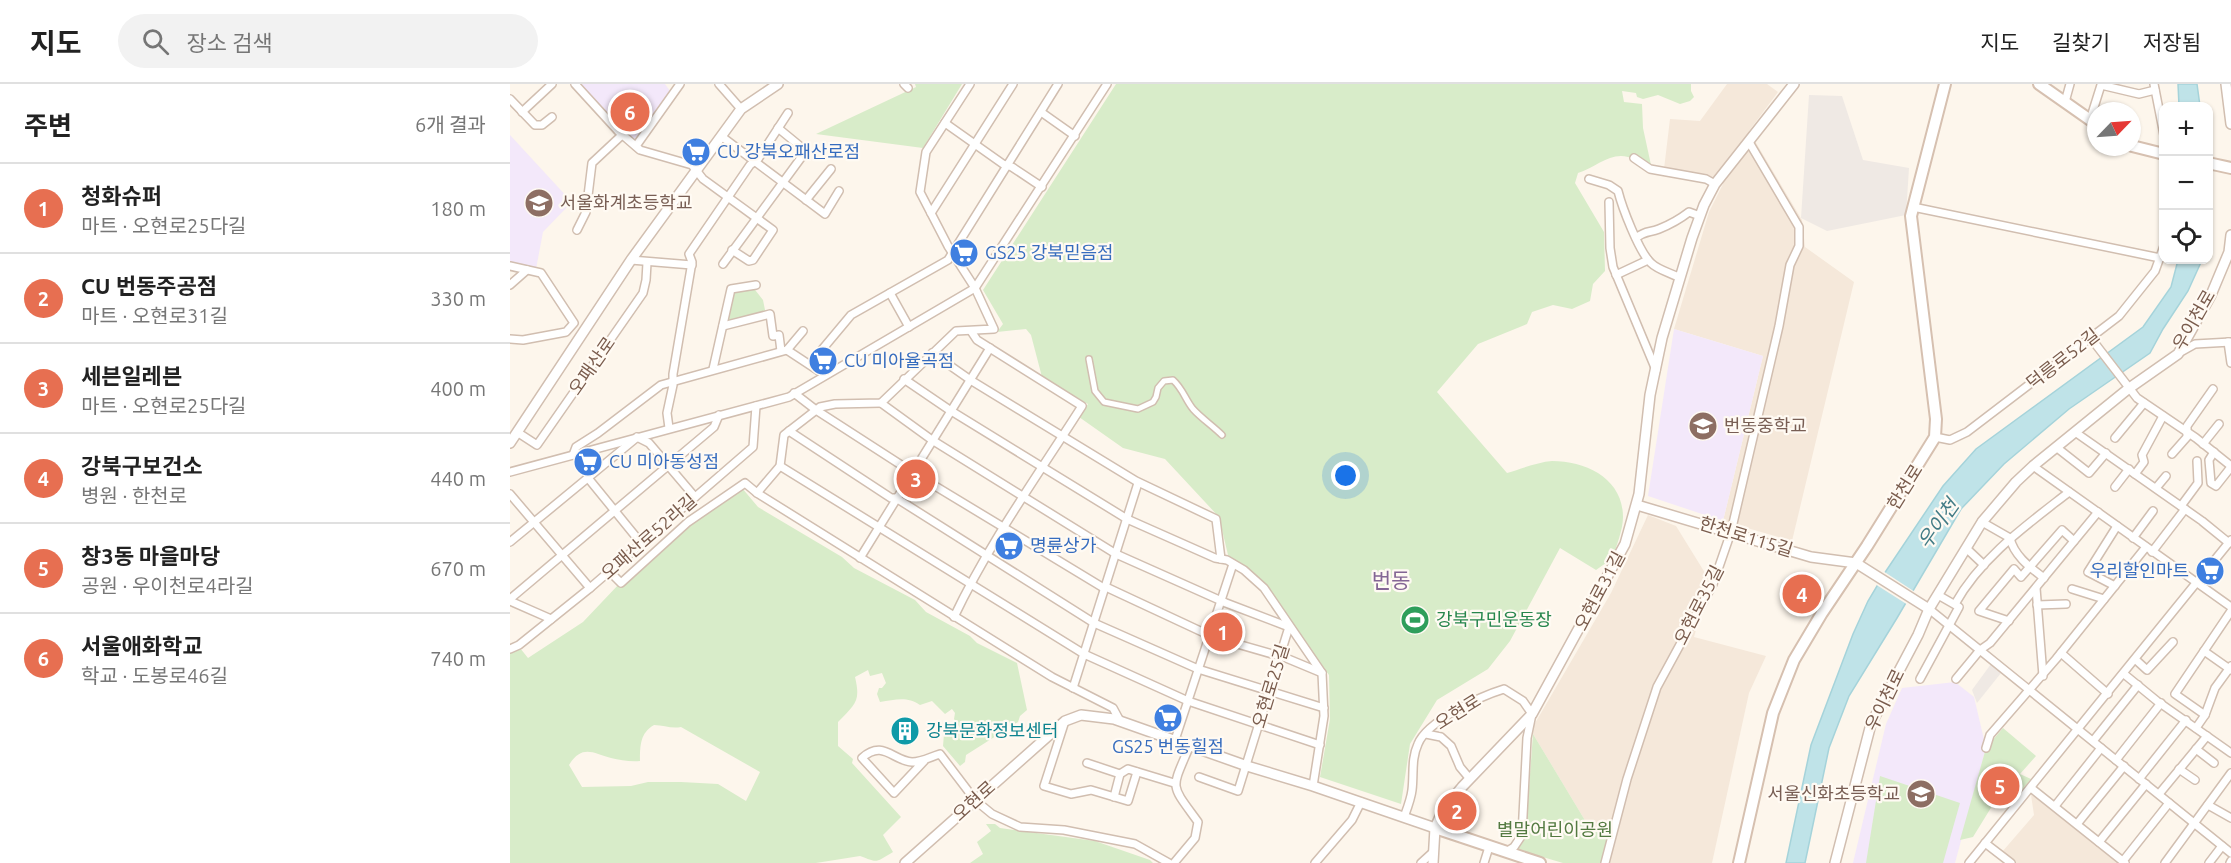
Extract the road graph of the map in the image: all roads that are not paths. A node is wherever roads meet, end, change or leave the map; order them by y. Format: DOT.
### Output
graph roads {
  1 [pos="552,84"];
  2 [pos="575,84"];
  3 [pos="680,84"];
  4 [pos="719,84"];
  5 [pos="777,84"];
  6 [pos="970,84"];
  7 [pos="1013,84"];
  8 [pos="1058,84"];
  9 [pos="1107,84"];
  10 [pos="1794,84"];
  11 [pos="2040,84"];
  12 [pos="2070,84"];
  13 [pos="2101,85"];
  14 [pos="2228,85"];
  15 [pos="1946,87"];
  16 [pos="2155,87"];
  17 [pos="510,99"];
  18 [pos="2065,102"];
  19 [pos="2097,102"];
  20 [pos="741,109"];
  21 [pos="2159,111"];
  22 [pos="522,112"];
  23 [pos="1041,112"];
  24 [pos="788,113"];
  25 [pos="552,117"];
  26 [pos="2087,118"];
  27 [pos="945,123"];
  28 [pos="2231,124"];
  29 [pos="778,128"];
  30 [pos="622,135"];
  31 [pos="721,136"];
  32 [pos="1075,136"];
  33 [pos="1749,142"];
  34 [pos="974,144"];
  35 [pos="636,146"];
  36 [pos="2141,148"];
  37 [pos="2159,153"];
  38 [pos="1634,158"];
  39 [pos="755,161"];
  40 [pos="2213,164"];
  41 [pos="1008,165"];
  42 [pos="2228,167"];
  43 [pos="697,169"];
  44 [pos="831,169"];
  45 [pos="1589,179"];
  46 [pos="782,182"];
  47 [pos="1715,184"];
  48 [pos="1042,187"];
  49 [pos="839,191"];
  50 [pos="728,197"];
  51 [pos="806,200"];
  52 [pos="1609,202"];
  53 [pos="1913,207"];
  54 [pos="931,213"];
  55 [pos="1700,216"];
  56 [pos="757,218"];
  57 [pos="577,230"];
  58 [pos="2231,235"];
  59 [pos="1636,238"];
  60 [pos="2230,246"];
  61 [pos="732,250"];
  62 [pos="953,253"];
  63 [pos="2159,258"];
  64 [pos="631,260"];
  65 [pos="1648,260"];
  66 [pos="2159,261"];
  67 [pos="647,263"];
  68 [pos="723,264"];
  69 [pos="692,265"];
  70 [pos="510,266"];
  71 [pos="527,270"];
  72 [pos="1616,275"];
  73 [pos="1680,278"];
  74 [pos="510,285"];
  75 [pos="756,285"];
  76 [pos="975,288"];
  77 [pos="890,293"];
  78 [pos="723,326"];
  79 [pos="909,327"];
  80 [pos="803,331"];
  81 [pos="970,331"];
  82 [pos="2191,331"];
  83 [pos="2090,338"];
  84 [pos="510,339"];
  85 [pos="518,340"];
  86 [pos="2230,342"];
  87 [pos="2195,344"];
  88 [pos="510,348"];
  89 [pos="990,348"];
  90 [pos="784,350"];
  91 [pos="932,353"];
  92 [pos="2178,354"];
  93 [pos="1089,359"];
  94 [pos="2231,363"];
  95 [pos="810,364"];
  96 [pos="713,369"];
  97 [pos="1656,370"];
  98 [pos="825,375"];
  99 [pos="904,379"];
  100 [pos="673,380"];
  101 [pos="970,380"];
  102 [pos="2128,389"];
  103 [pos="2213,389"];
  104 [pos="794,393"];
  105 [pos="880,403"];
  106 [pos="2144,403"];
  107 [pos="756,406"];
  108 [pos="816,410"];
  109 [pos="951,411"];
  110 [pos="719,415"];
  111 [pos="2163,416"];
  112 [pos="2219,424"];
  113 [pos="669,428"];
  114 [pos="789,431"];
  115 [pos="517,432"];
  116 [pos="2075,432"];
  117 [pos="2187,432"];
  118 [pos="1222,435"];
  119 [pos="1063,436"];
  120 [pos="637,437"];
  121 [pos="1935,437"];
  122 [pos="2115,438"];
  123 [pos="932,440"];
  124 [pos="510,443"];
  125 [pos="2203,444"];
  126 [pos="2056,447"];
  127 [pos="2214,452"];
  128 [pos="2106,453"];
  129 [pos="2172,454"];
  130 [pos="573,455"];
  131 [pos="2197,461"];
  132 [pos="668,466"];
  133 [pos="780,466"];
  134 [pos="2033,466"];
  135 [pos="1043,467"];
  136 [pos="2231,467"];
  137 [pos="2132,471"];
  138 [pos="510,472"];
  139 [pos="912,472"];
  140 [pos="2166,476"];
  141 [pos="588,478"];
  142 [pos="1138,483"];
  143 [pos="2115,487"];
  144 [pos="2156,488"];
  145 [pos="2069,492"];
  146 [pos="757,493"];
  147 [pos="510,494"];
  148 [pos="1025,496"];
  149 [pos="695,497"];
  150 [pos="896,498"];
  151 [pos="1637,505"];
  152 [pos="2183,508"];
  153 [pos="615,511"];
  154 [pos="2153,511"];
  155 [pos="2098,512"];
  156 [pos="1127,519"];
  157 [pos="534,522"];
  158 [pos="1982,522"];
  159 [pos="2117,526"];
  160 [pos="878,527"];
  161 [pos="1004,529"];
  162 [pos="1731,532"];
  163 [pos="2010,538"];
  164 [pos="2133,538"];
  165 [pos="2074,541"];
  166 [pos="510,542"];
  167 [pos="2230,542"];
  168 [pos="641,543"];
  169 [pos="1966,548"];
  170 [pos="2149,550"];
  171 [pos="1116,554"];
  172 [pos="987,555"];
  173 [pos="562,556"];
  174 [pos="860,558"];
  175 [pos="1221,559"];
  176 [pos="1856,563"];
  177 [pos="1233,564"];
  178 [pos="1984,565"];
  179 [pos="2030,567"];
  180 [pos="609,571"];
  181 [pos="2044,578"];
  182 [pos="970,584"];
  183 [pos="2197,585"];
  184 [pos="2115,586"];
  185 [pos="1105,587"];
  186 [pos="590,588"];
  187 [pos="2036,588"];
  188 [pos="2072,589"];
  189 [pos="1938,594"];
  190 [pos="2104,599"];
  191 [pos="510,600"];
  192 [pos="1220,601"];
  193 [pos="2066,604"];
  194 [pos="1957,605"];
  195 [pos="2037,605"];
  196 [pos="1929,609"];
  197 [pos="2231,609"];
  198 [pos="954,617"];
  199 [pos="551,619"];
  200 [pos="2009,621"];
  201 [pos="1094,623"];
  202 [pos="1950,625"];
  203 [pos="1289,627"];
  204 [pos="1209,635"];
  205 [pos="2173,642"];
  206 [pos="510,649"];
  207 [pos="1980,650"];
  208 [pos="2204,651"];
  209 [pos="2061,653"];
  210 [pos="1084,654"];
  211 [pos="1281,657"];
  212 [pos="2136,660"];
  213 [pos="2230,668"];
  214 [pos="1198,669"];
  215 [pos="1322,673"];
  216 [pos="2124,674"];
  217 [pos="2043,676"];
  218 [pos="1920,679"];
  219 [pos="1956,679"];
  220 [pos="2138,685"];
  221 [pos="1072,688"];
  222 [pos="2030,690"];
  223 [pos="1270,692"];
  224 [pos="2109,694"];
  225 [pos="1188,701"];
  226 [pos="2161,703"];
  227 [pos="1324,708"];
  228 [pos="1532,714"];
  229 [pos="2205,715"];
  230 [pos="2186,720"];
  231 [pos="1065,721"];
  232 [pos="1120,721"];
  233 [pos="1260,725"];
  234 [pos="2196,728"];
  235 [pos="2079,730"];
  236 [pos="1426,734"];
  237 [pos="2207,736"];
  238 [pos="1175,740"];
  239 [pos="2093,741"];
  240 [pos="1190,745"];
  241 [pos="1320,745"];
  242 [pos="1986,748"];
  243 [pos="2101,748"];
  244 [pos="2196,748"];
  245 [pos="2231,753"];
  246 [pos="925,760"];
  247 [pos="2116,760"];
  248 [pos="2214,763"];
  249 [pos="1088,764"];
  250 [pos="1247,766"];
  251 [pos="2124,766"];
  252 [pos="2179,769"];
  253 [pos="1137,772"];
  254 [pos="2231,773"];
  255 [pos="1120,774"];
  256 [pos="1199,777"];
  257 [pos="1470,779"];
  258 [pos="2139,779"];
  259 [pos="2195,780"];
  260 [pos="1174,783"];
  261 [pos="2146,784"];
  262 [pos="1313,786"];
  263 [pos="2031,788"];
  264 [pos="2159,794"];
  265 [pos="1114,797"];
  266 [pos="975,800"];
  267 [pos="1361,802"];
  268 [pos="2169,803"];
  269 [pos="2208,805"];
  270 [pos="2055,806"];
  271 [pos="1404,817"];
  272 [pos="2231,818"];
  273 [pos="2195,823"];
  274 [pos="2077,824"];
  275 [pos="1435,828"];
  276 [pos="2099,842"];
  277 [pos="1985,843"];
  278 [pos="2222,846"];
  279 [pos="1489,847"];
  280 [pos="1506,853"];
  281 [pos="2231,854"];
  282 [pos="1432,858"];
  283 [pos="2124,862"];
  284 [pos="905,863"];
  285 [pos="1169,863"];
  286 [pos="1174,863"];
  287 [pos="1315,863"];
  288 [pos="1421,863"];
  289 [pos="1484,863"];
  290 [pos="1540,863"];
  291 [pos="1605,863"];
  292 [pos="1739,863"];
  293 [pos="1834,863"];
  294 [pos="1969,863"];
  295 [pos="2010,863"];
  296 [pos="2165,863"];
  297 [pos="2209,863"];
  1 -- 22 [label="street"];
  2 -- 30 [label="street"];
  3 -- 35 [label="street"];
  4 -- 20 [label="street"];
  5 -- 20 [label="street, 오패산로"];
  6 -- 27 [label="street"];
  7 -- 34 [label="street"];
  8 -- 23 [label="street"];
  9 -- 32 [label="street"];
  10 -- 33 [label="street, 오현로31길"];
  11 -- 18 [label="main road"];
  12 -- 18 [label="street"];
  13 -- 16 [label="street"];
  13 -- 19 [label="street"];
  14 -- 28 [label="street"];
  15 -- 53 [label="main road"];
  16 -- 21 [label="street"];
  17 -- 22 [label="street"];
  18 -- 26 [label="main road"];
  20 -- 31 [label="street, 오패산로"];
  22 -- 25 [label="street"];
  23 -- 32 [label="street"];
  23 -- 41 [label="street"];
  24 -- 29 [label="street"];
  27 -- 34 [label="street"];
  27 -- 54 [label="street"];
  29 -- 39 [label="street"];
  29 -- 46 [label="street"];
  30 -- 35 [label="street"];
  30 -- 57 [label="street"];
  31 -- 39 [label="street"];
  31 -- 43 [label="street, 오패산로"];
  32 -- 48 [label="street"];
  33 -- 47 [label="street, 오현로31길"];
  33 -- 162 [label="street, 오현로35길"];
  34 -- 41 [label="street"];
  34 -- 54 [label="street"];
  35 -- 43 [label="street"];
  36 -- 37 [label="main road"];
  38 -- 47 [label="street"];
  39 -- 46 [label="street"];
  39 -- 50 [label="street"];
  40 -- 42 [label="main road"];
  41 -- 48 [label="street"];
  41 -- 62 [label="street"];
  43 -- 50 [label="street"];
  43 -- 64 [label="street, 오패산로"];
  44 -- 51 [label="street"];
  45 -- 59 [label="street"];
  46 -- 51 [label="street"];
  46 -- 56 [label="street"];
  47 -- 55 [label="street, 오현로31길"];
  48 -- 76 [label="street"];
  49 -- 51 [label="street"];
  50 -- 56 [label="street"];
  50 -- 69 [label="street"];
  52 -- 72 [label="street"];
  53 -- 63 [label="street"];
  53 -- 121 [label="main road"];
  54 -- 62 [label="street"];
  55 -- 59 [label="street"];
  55 -- 73 [label="street, 오현로31길"];
  56 -- 61 [label="street"];
  56 -- 61 [label="street"];
  58 -- 60 [label="street, 우이천로"];
  59 -- 65 [label="street"];
  60 -- 82 [label="street, 우이천로"];
  61 -- 68 [label="street"];
  62 -- 76 [label="street"];
  62 -- 77 [label="street"];
  64 -- 67 [label="street"];
  64 -- 115 [label="street, 오패산로"];
  65 -- 72 [label="street"];
  65 -- 73 [label="street"];
  66 -- 83 [label="street, 덕릉로52길"];
  67 -- 69 [label="street"];
  67 -- 115 [label="street, 오패산로"];
  69 -- 100 [label="street"];
  70 -- 71 [label="street"];
  71 -- 74 [label="street"];
  71 -- 85 [label="street"];
  72 -- 97 [label="street"];
  73 -- 97 [label="street, 오현로31길"];
  75 -- 78 [label="street"];
  76 -- 79 [label="street"];
  76 -- 81 [label="street"];
  77 -- 79 [label="street"];
  77 -- 95 [label="street"];
  78 -- 90 [label="street"];
  78 -- 96 [label="street"];
  79 -- 98 [label="street"];
  80 -- 90 [label="street"];
  81 -- 89 [label="street"];
  81 -- 91 [label="street"];
  82 -- 87 [label="street"];
  82 -- 92 [label="street, 우이천로"];
  83 -- 102 [label="street"];
  83 -- 121 [label="street, 덕릉로52길"];
  84 -- 85 [label="street"];
  85 -- 88 [label="street"];
  86 -- 87 [label="street"];
  86 -- 94 [label="street"];
  87 -- 92 [label="street"];
  89 -- 101 [label="street"];
  89 -- 119 [label="street"];
  90 -- 95 [label="street"];
  90 -- 96 [label="street"];
  91 -- 99 [label="street"];
  91 -- 101 [label="street"];
  92 -- 102 [label="street, 우이천로"];
  93 -- 118 [label="street"];
  95 -- 98 [label="street"];
  96 -- 100 [label="street"];
  97 -- 151 [label="street, 오현로31길"];
  98 -- 104 [label="street"];
  99 -- 105 [label="street"];
  99 -- 109 [label="street, 오현로25길"];
  100 -- 113 [label="street"];
  100 -- 130 [label="street"];
  101 -- 109 [label="street"];
  101 -- 119 [label="street"];
  102 -- 106 [label="street"];
  102 -- 116 [label="street, 우이천로"];
  103 -- 117 [label="street"];
  104 -- 107 [label="street"];
  104 -- 108 [label="street"];
  105 -- 108 [label="street"];
  105 -- 123 [label="street"];
  106 -- 111 [label="street"];
  106 -- 122 [label="street"];
  107 -- 110 [label="street"];
  107 -- 149 [label="street, 오패산로52라길"];
  108 -- 114 [label="street"];
  108 -- 139 [label="street"];
  109 -- 123 [label="street"];
  109 -- 135 [label="street, 오현로25길"];
  110 -- 113 [label="street"];
  110 -- 132 [label="street"];
  111 -- 117 [label="street"];
  111 -- 137 [label="street"];
  112 -- 125 [label="street"];
  113 -- 120 [label="street"];
  114 -- 133 [label="street"];
  114 -- 150 [label="street"];
  115 -- 124 [label="street, 오패산로"];
  116 -- 126 [label="street, 우이천로"];
  116 -- 128 [label="street"];
  117 -- 125 [label="street"];
  117 -- 129 [label="street"];
  119 -- 135 [label="street"];
  119 -- 142 [label="street"];
  120 -- 130 [label="street"];
  120 -- 132 [label="street"];
  120 -- 141 [label="street"];
  121 -- 176 [label="main road, 한천로"];
  123 -- 139 [label="street"];
  123 -- 148 [label="street"];
  125 -- 127 [label="street"];
  126 -- 128 [label="street"];
  126 -- 134 [label="street, 우이천로"];
  127 -- 136 [label="street"];
  127 -- 136 [label="street"];
  128 -- 137 [label="street"];
  130 -- 138 [label="street"];
  131 -- 152 [label="street"];
  132 -- 149 [label="street"];
  132 -- 153 [label="street"];
  133 -- 146 [label="street"];
  133 -- 160 [label="street"];
  134 -- 145 [label="street"];
  134 -- 158 [label="street, 우이천로"];
  135 -- 148 [label="street"];
  135 -- 156 [label="street, 오현로25길"];
  137 -- 143 [label="street"];
  137 -- 144 [label="street"];
  139 -- 150 [label="street"];
  139 -- 161 [label="street"];
  140 -- 144 [label="street"];
  141 -- 153 [label="street"];
  141 -- 157 [label="street"];
  142 -- 156 [label="street"];
  142 -- 175 [label="street"];
  144 -- 152 [label="street"];
  145 -- 155 [label="street"];
  145 -- 163 [label="street"];
  146 -- 174 [label="street"];
  146 -- 180 [label="street, 오패산로52라길"];
  147 -- 157 [label="street"];
  148 -- 161 [label="street"];
  148 -- 171 [label="street"];
  149 -- 168 [label="street, 오패산로52라길"];
  150 -- 160 [label="street"];
  150 -- 172 [label="street"];
  151 -- 162 [label="street, 한천로115길"];
  151 -- 228 [label="street, 오현로31길"];
  152 -- 167 [label="street"];
  152 -- 170 [label="street"];
  153 -- 168 [label="street"];
  153 -- 173 [label="street"];
  154 -- 164 [label="street"];
  155 -- 159 [label="street"];
  155 -- 165 [label="street"];
  156 -- 171 [label="street"];
  156 -- 175 [label="street, 오현로25길"];
  157 -- 166 [label="street"];
  157 -- 173 [label="street"];
  158 -- 163 [label="street"];
  158 -- 169 [label="street, 우이천로"];
  159 -- 164 [label="street"];
  159 -- 184 [label="street"];
  160 -- 174 [label="street"];
  160 -- 182 [label="street"];
  161 -- 172 [label="street"];
  161 -- 185 [label="street"];
  162 -- 176 [label="street, 한천로115길"];
  162 -- 291 [label="street, 오현로35길"];
  163 -- 178 [label="street"];
  163 -- 179 [label="street"];
  164 -- 170 [label="street"];
  165 -- 179 [label="street"];
  165 -- 181 [label="street"];
  167 -- 183 [label="street"];
  168 -- 180 [label="street, 오패산로52라길"];
  169 -- 178 [label="street"];
  169 -- 189 [label="street, 우이천로"];
  170 -- 183 [label="street"];
  170 -- 184 [label="street"];
  171 -- 185 [label="street"];
  171 -- 192 [label="street"];
  172 -- 182 [label="street"];
  172 -- 201 [label="street"];
  173 -- 186 [label="street"];
  173 -- 191 [label="street"];
  174 -- 198 [label="street"];
  175 -- 177 [label="street, 오현로25길"];
  176 -- 196 [label="street"];
  176 -- 292 [label="main road, 한천로"];
  177 -- 192 [label="street"];
  177 -- 203 [label="street, 오현로25길"];
  178 -- 194 [label="street"];
  179 -- 181 [label="street"];
  179 -- 200 [label="street"];
  180 -- 186 [label="street, 오패산로52라길"];
  181 -- 187 [label="street"];
  182 -- 198 [label="street"];
  182 -- 210 [label="street"];
  183 -- 197 [label="street"];
  183 -- 212 [label="street"];
  184 -- 190 [label="street"];
  185 -- 201 [label="street"];
  185 -- 204 [label="street"];
  186 -- 199 [label="street, 오패산로52라길"];
  187 -- 195 [label="street"];
  187 -- 200 [label="street"];
  188 -- 190 [label="street"];
  189 -- 194 [label="street"];
  189 -- 196 [label="street, 우이천로"];
  190 -- 209 [label="street"];
  191 -- 199 [label="street"];
  192 -- 203 [label="street"];
  192 -- 204 [label="street"];
  193 -- 195 [label="street"];
  194 -- 202 [label="street"];
  195 -- 217 [label="street"];
  196 -- 202 [label="street"];
  196 -- 293 [label="street, 우이천로"];
  197 -- 208 [label="street"];
  198 -- 221 [label="street"];
  199 -- 206 [label="street, 오패산로52라길"];
  200 -- 207 [label="street"];
  201 -- 210 [label="street"];
  201 -- 214 [label="street"];
  202 -- 207 [label="street"];
  202 -- 218 [label="street"];
  203 -- 211 [label="street, 오현로25길"];
  203 -- 215 [label="street"];
  204 -- 211 [label="street"];
  204 -- 214 [label="street"];
  205 -- 212 [label="street"];
  207 -- 219 [label="street"];
  207 -- 222 [label="street"];
  208 -- 213 [label="street"];
  208 -- 229 [label="street"];
  209 -- 217 [label="street"];
  209 -- 224 [label="street"];
  210 -- 221 [label="street"];
  210 -- 225 [label="street"];
  211 -- 215 [label="street"];
  211 -- 223 [label="street, 오현로25길"];
  212 -- 216 [label="street"];
  213 -- 229 [label="street"];
  214 -- 223 [label="street"];
  214 -- 225 [label="street"];
  215 -- 227 [label="street"];
  216 -- 220 [label="street"];
  216 -- 224 [label="street"];
  217 -- 222 [label="street"];
  220 -- 226 [label="street"];
  220 -- 239 [label="street"];
  221 -- 232 [label="street"];
  222 -- 235 [label="street"];
  222 -- 242 [label="street"];
  223 -- 227 [label="street"];
  223 -- 233 [label="street, 오현로25길"];
  224 -- 235 [label="street"];
  225 -- 233 [label="street"];
  225 -- 238 [label="street"];
  226 -- 230 [label="street"];
  226 -- 247 [label="street"];
  227 -- 241 [label="street"];
  228 -- 236 [label="street, 오현로"];
  228 -- 257 [label="street, 오현로31길"];
  228 -- 280 [label="street"];
  229 -- 234 [label="street"];
  230 -- 234 [label="street"];
  230 -- 258 [label="street"];
  231 -- 232 [label="street"];
  231 -- 265 [label="street"];
  231 -- 266 [label="street, 오현로"];
  232 -- 238 [label="street"];
  233 -- 241 [label="street"];
  233 -- 250 [label="street, 오현로25길"];
  234 -- 237 [label="street"];
  235 -- 239 [label="street"];
  235 -- 263 [label="street"];
  236 -- 257 [label="street"];
  236 -- 271 [label="street, 오현로"];
  237 -- 244 [label="street"];
  237 -- 245 [label="street"];
  238 -- 240 [label="street"];
  239 -- 243 [label="street"];
  240 -- 250 [label="street"];
  240 -- 260 [label="street"];
  241 -- 262 [label="street"];
  243 -- 247 [label="street"];
  243 -- 270 [label="street"];
  244 -- 248 [label="street"];
  244 -- 252 [label="street"];
  246 -- 246 [label="street"];
  246 -- 266 [label="street"];
  247 -- 251 [label="street"];
  249 -- 255 [label="street"];
  250 -- 256 [label="street"];
  250 -- 262 [label="street"];
  251 -- 258 [label="street"];
  251 -- 274 [label="street"];
  252 -- 259 [label="street"];
  252 -- 264 [label="street"];
  253 -- 255 [label="street"];
  253 -- 260 [label="street"];
  253 -- 265 [label="street"];
  254 -- 269 [label="street"];
  255 -- 265 [label="street"];
  257 -- 275 [label="street, 오현로31길"];
  258 -- 261 [label="street"];
  260 -- 286 [label="street"];
  261 -- 264 [label="street"];
  261 -- 276 [label="street"];
  262 -- 267 [label="street"];
  263 -- 270 [label="street"];
  263 -- 277 [label="street"];
  264 -- 268 [label="street"];
  266 -- 284 [label="street, 오현로"];
  266 -- 285 [label="street"];
  267 -- 271 [label="street"];
  267 -- 287 [label="street"];
  268 -- 273 [label="street"];
  268 -- 283 [label="street"];
  269 -- 272 [label="street"];
  269 -- 273 [label="street"];
  270 -- 274 [label="street"];
  271 -- 275 [label="street"];
  273 -- 278 [label="street"];
  273 -- 296 [label="street"];
  274 -- 276 [label="street"];
  275 -- 279 [label="main road"];
  275 -- 282 [label="street"];
  276 -- 283 [label="street"];
  277 -- 294 [label="street"];
  277 -- 295 [label="street"];
  278 -- 281 [label="street"];
  278 -- 297 [label="street"];
  279 -- 280 [label="main road"];
  279 -- 289 [label="street"];
  280 -- 290 [label="main road"];
  282 -- 288 [label="street"];
}
